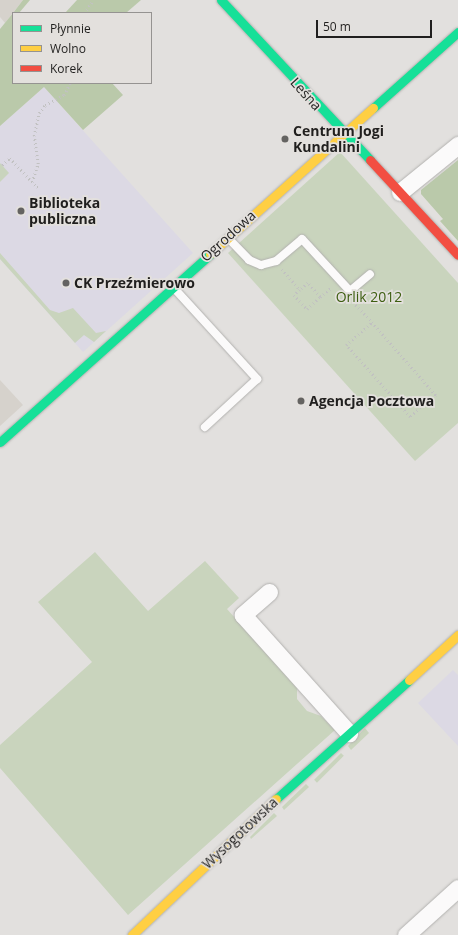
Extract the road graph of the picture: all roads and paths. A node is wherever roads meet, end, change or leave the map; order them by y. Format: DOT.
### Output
graph roads {
  1 [pos="93,0"];
  2 [pos="221,0"];
  3 [pos="85,12"];
  4 [pos="458,32"];
  5 [pos="70,84"];
  6 [pos="343,132"];
  7 [pos="458,145"];
  8 [pos="2,166"];
  9 [pos="32,182"];
  10 [pos="41,187"];
  11 [pos="400,192"];
  12 [pos="227,237"];
  13 [pos="458,255"];
  14 [pos="275,262"];
  15 [pos="370,274"];
  16 [pos="173,286"];
  17 [pos="300,290"];
  18 [pos="350,291"];
  19 [pos="372,322"];
  20 [pos="206,427"];
  21 [pos="0,442"];
  22 [pos="268,592"];
  23 [pos="458,635"];
  24 [pos="349,733"];
  25 [pos="458,888"];
  26 [pos="132,935"];
  27 [pos="406,935"];
  1 -- 3 [label="path"];
  2 -- 6 [label="street, Leśna"];
  4 -- 6 [label="street, Ogrodowa"];
  5 -- 9 [label="path"];
  6 -- 11 [label="street, Leśna"];
  6 -- 12 [label="street, Ogrodowa"];
  7 -- 11 [label="street"];
  8 -- 9 [label="path"];
  9 -- 10 [label="path"];
  11 -- 13 [label="street, Leśna"];
  12 -- 14 [label="lane"];
  12 -- 16 [label="street, Ogrodowa"];
  14 -- 17 [label="path"];
  14 -- 18 [label="lane"];
  15 -- 18 [label="lane"];
  16 -- 20 [label="lane"];
  16 -- 21 [label="street, Ogrodowa"];
  17 -- 17 [label="path"];
  18 -- 19 [label="path"];
  19 -- 19 [label="path"];
  22 -- 24 [label="street"];
  23 -- 24 [label="street, Wysogotowska"];
  24 -- 26 [label="street, Wysogotowska"];
  25 -- 27 [label="street"];
}
